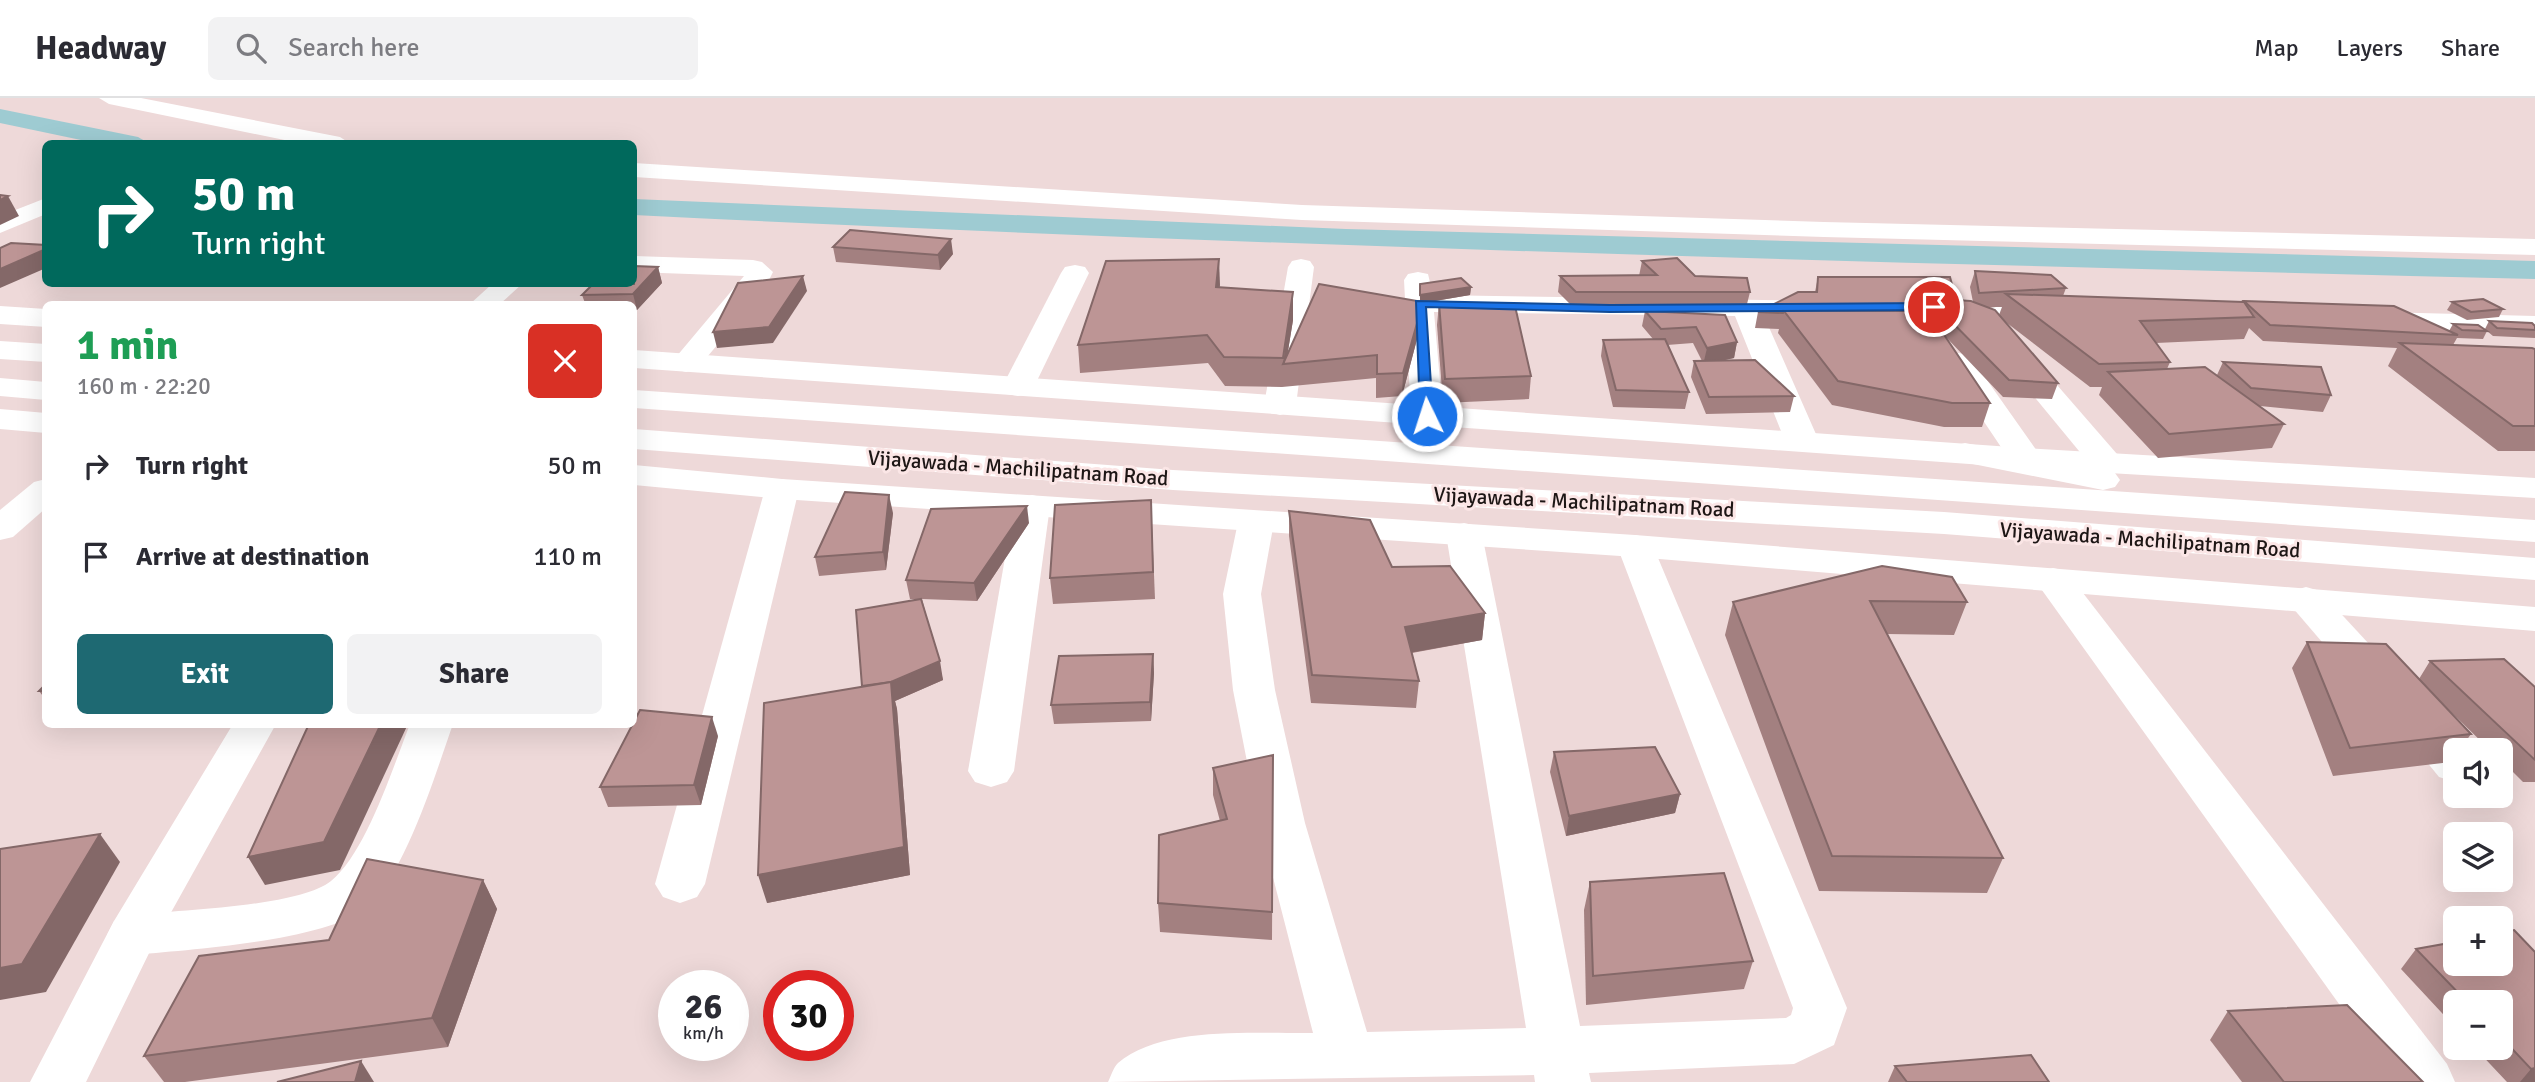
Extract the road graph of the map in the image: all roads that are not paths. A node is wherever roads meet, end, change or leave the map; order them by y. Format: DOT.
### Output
graph roads {
  1 [pos="109,98"];
  2 [pos="320,140"];
  3 [pos="637,170"];
  4 [pos="42,207"];
  5 [pos="0,225"];
  6 [pos="2535,247"];
  7 [pos="637,264"];
  8 [pos="1301,267"];
  9 [pos="1075,273"];
  10 [pos="504,287"];
  11 [pos="488,301"];
  12 [pos="1852,307"];
  13 [pos="1746,308"];
  14 [pos="1974,308"];
  15 [pos="2083,312"];
  16 [pos="0,316"];
  17 [pos="42,318"];
  18 [pos="2359,320"];
  19 [pos="2535,325"];
  20 [pos="0,350"];
  21 [pos="42,353"];
  22 [pos="637,359"];
  23 [pos="686,363"];
  24 [pos="0,387"];
  25 [pos="1018,387"];
  26 [pos="42,391"];
  27 [pos="637,399"];
  28 [pos="1280,405"];
  29 [pos="1427,416"];
  30 [pos="0,419"];
  31 [pos="42,423"];
  32 [pos="637,439"];
  33 [pos="1802,440"];
  34 [pos="1965,453"];
  35 [pos="2025,458"];
  36 [pos="2105,461"];
  37 [pos="637,475"];
  38 [pos="2535,488"];
  39 [pos="782,489"];
  40 [pos="42,492"];
  41 [pos="1032,506"];
  42 [pos="2205,508"];
  43 [pos="1256,522"];
  44 [pos="0,529"];
  45 [pos="2535,531"];
  46 [pos="1464,534"];
  47 [pos="1635,546"];
  48 [pos="2535,569"];
  49 [pos="2053,579"];
  50 [pos="2306,599"];
  51 [pos="2535,619"];
  52 [pos="253,728"];
  53 [pos="430,728"];
  54 [pos="2443,753"];
  55 [pos="991,771"];
  56 [pos="680,884"];
  57 [pos="132,935"];
  58 [pos="1345,1054"];
  59 [pos="1424,1067"];
  60 [pos="1559,1067"];
  61 [pos="58,1082"];
  62 [pos="1136,1082"];
  63 [pos="2427,1082"];
  1 -- 2 [label="main road"];
  3 -- 6 [label="main road"];
  4 -- 5 [label="main road"];
  7 -- 23 [label="main road"];
  8 -- 28 [label="main road"];
  9 -- 25 [label="main road"];
  10 -- 11 [label="main road"];
  12 -- 13 [label="main road"];
  13 -- 29 [label="main road"];
  13 -- 33 [label="main road"];
  14 -- 15 [label="main road"];
  14 -- 35 [label="main road"];
  14 -- 36 [label="main road"];
  16 -- 17 [label="main road"];
  18 -- 19 [label="main road"];
  20 -- 21 [label="main road"];
  22 -- 23 [label="main road"];
  23 -- 25 [label="main road"];
  24 -- 26 [label="main road"];
  25 -- 28 [label="main road"];
  27 -- 42 [label="main road, Vijayawada - Machilipatnam Road"];
  28 -- 29 [label="main road"];
  29 -- 33 [label="main road"];
  30 -- 31 [label="main road"];
  32 -- 48 [label="main road, Vijayawada - Machilipatnam Road"];
  33 -- 34 [label="main road"];
  34 -- 35 [label="main road"];
  34 -- 42 [label="main road"];
  35 -- 36 [label="main road"];
  36 -- 38 [label="main road"];
  37 -- 39 [label="main road"];
  39 -- 41 [label="main road"];
  39 -- 56 [label="main road"];
  40 -- 44 [label="main road"];
  41 -- 43 [label="main road"];
  41 -- 55 [label="main road"];
  42 -- 45 [label="main road, Vijayawada - Machilipatnam Road"];
  43 -- 46 [label="main road"];
  43 -- 58 [label="main road"];
  46 -- 47 [label="main road"];
  46 -- 60 [label="main road"];
  47 -- 49 [label="main road"];
  47 -- 60 [label="main road"];
  49 -- 50 [label="main road"];
  49 -- 63 [label="main road"];
  50 -- 51 [label="main road"];
  50 -- 54 [label="main road"];
  52 -- 57 [label="main road"];
  53 -- 57 [label="main road"];
  57 -- 61 [label="main road"];
  58 -- 59 [label="main road"];
  58 -- 62 [label="main road"];
  59 -- 60 [label="main road"];
}
